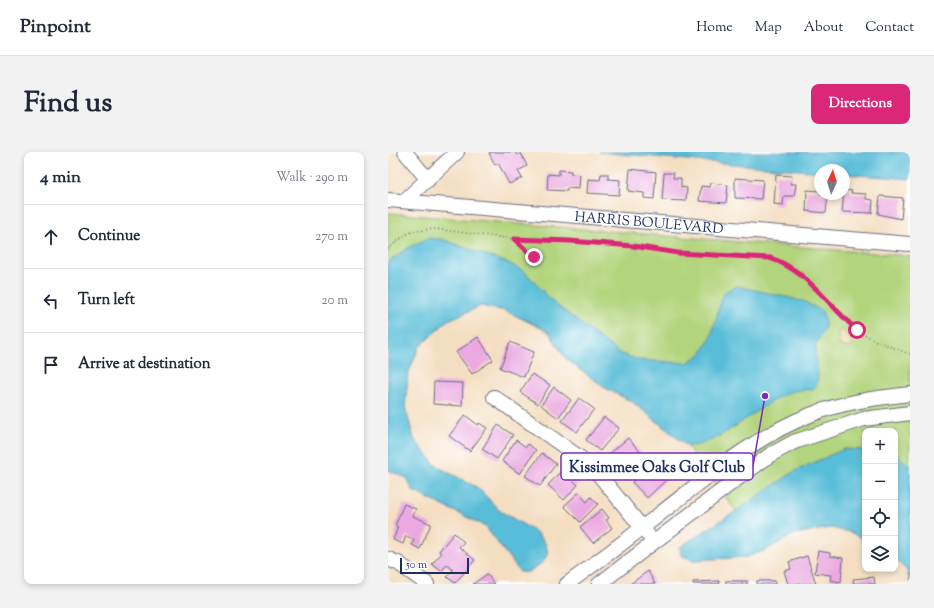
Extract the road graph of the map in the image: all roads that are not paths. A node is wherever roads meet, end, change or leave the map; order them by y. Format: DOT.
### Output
graph roads {
  1 [pos="405,152"];
  2 [pos="450,154"];
  3 [pos="428,180"];
  4 [pos="388,200"];
  5 [pos="404,201"];
  6 [pos="910,244"];
  7 [pos="910,394"];
  8 [pos="494,397"];
  9 [pos="910,413"];
  10 [pos="642,529"];
  11 [pos="654,542"];
  12 [pos="388,559"];
  13 [pos="582,572"];
  14 [pos="427,584"];
  15 [pos="566,584"];
  16 [pos="590,584"];
  17 [pos="599,584"];
  1 -- 3 [label="street"];
  2 -- 3 [label="street"];
  3 -- 5 [label="street"];
  4 -- 5 [label="street, HARRIS BOULEVARD"];
  5 -- 6 [label="street, HARRIS BOULEVARD"];
  7 -- 10 [label="street"];
  8 -- 10 [label="street"];
  9 -- 11 [label="street"];
  10 -- 11 [label="street"];
  10 -- 13 [label="street"];
  11 -- 17 [label="street"];
  12 -- 14 [label="street"];
  13 -- 15 [label="street"];
  13 -- 16 [label="street"];
}
